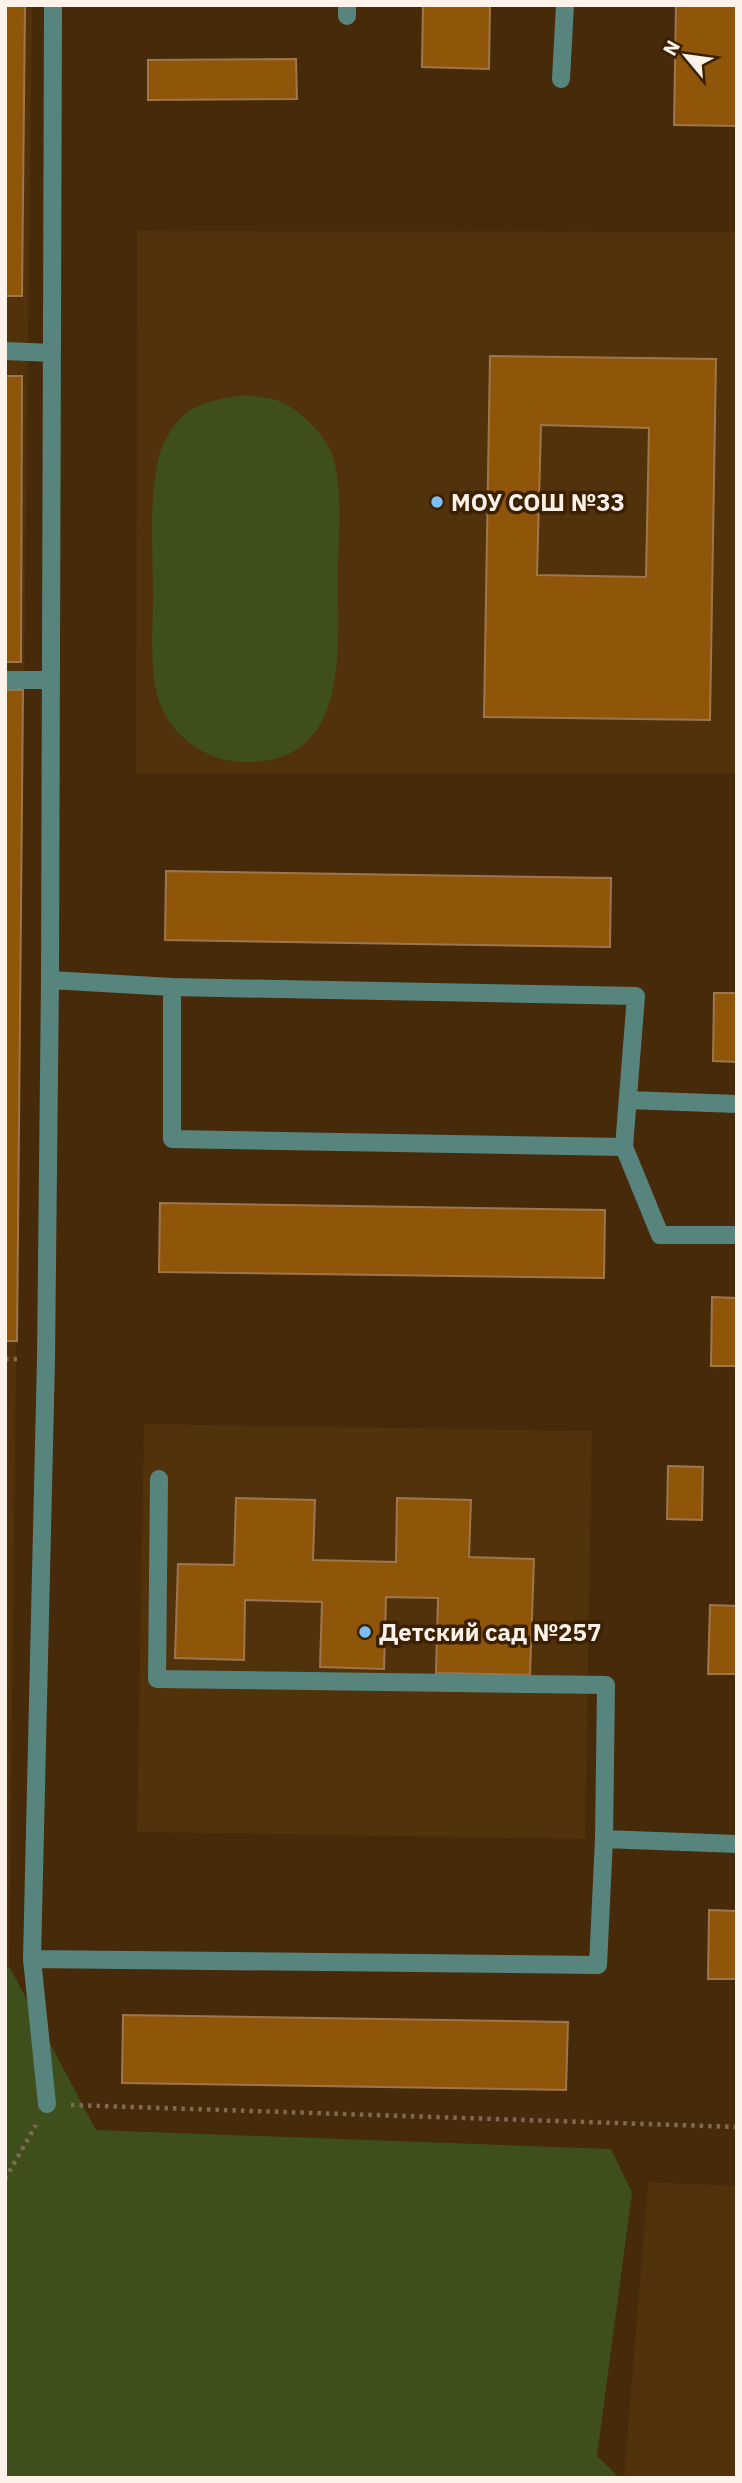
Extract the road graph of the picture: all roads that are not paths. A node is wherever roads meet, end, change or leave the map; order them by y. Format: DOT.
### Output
graph roads {
  1 [pos="53,5"];
  2 [pos="565,5"];
  3 [pos="561,79"];
  4 [pos="5,351"];
  5 [pos="52,353"];
  6 [pos="5,680"];
  7 [pos="51,680"];
  8 [pos="50,980"];
  9 [pos="172,986"];
  10 [pos="628,1100"];
  11 [pos="737,1104"];
  12 [pos="624,1147"];
  13 [pos="737,1235"];
  14 [pos="159,1479"];
  15 [pos="604,1839"];
  16 [pos="737,1844"];
  17 [pos="32,1959"];
  18 [pos="47,2104"];
  1 -- 5 [label="street"];
  2 -- 3 [label="street"];
  4 -- 5 [label="street"];
  5 -- 7 [label="street"];
  6 -- 7 [label="street"];
  7 -- 8 [label="street"];
  8 -- 9 [label="street"];
  8 -- 17 [label="street"];
  9 -- 10 [label="street"];
  9 -- 12 [label="street"];
  10 -- 11 [label="street"];
  10 -- 12 [label="street"];
  12 -- 13 [label="street"];
  14 -- 15 [label="street"];
  15 -- 16 [label="street"];
  15 -- 17 [label="street"];
  17 -- 18 [label="street"];
}
